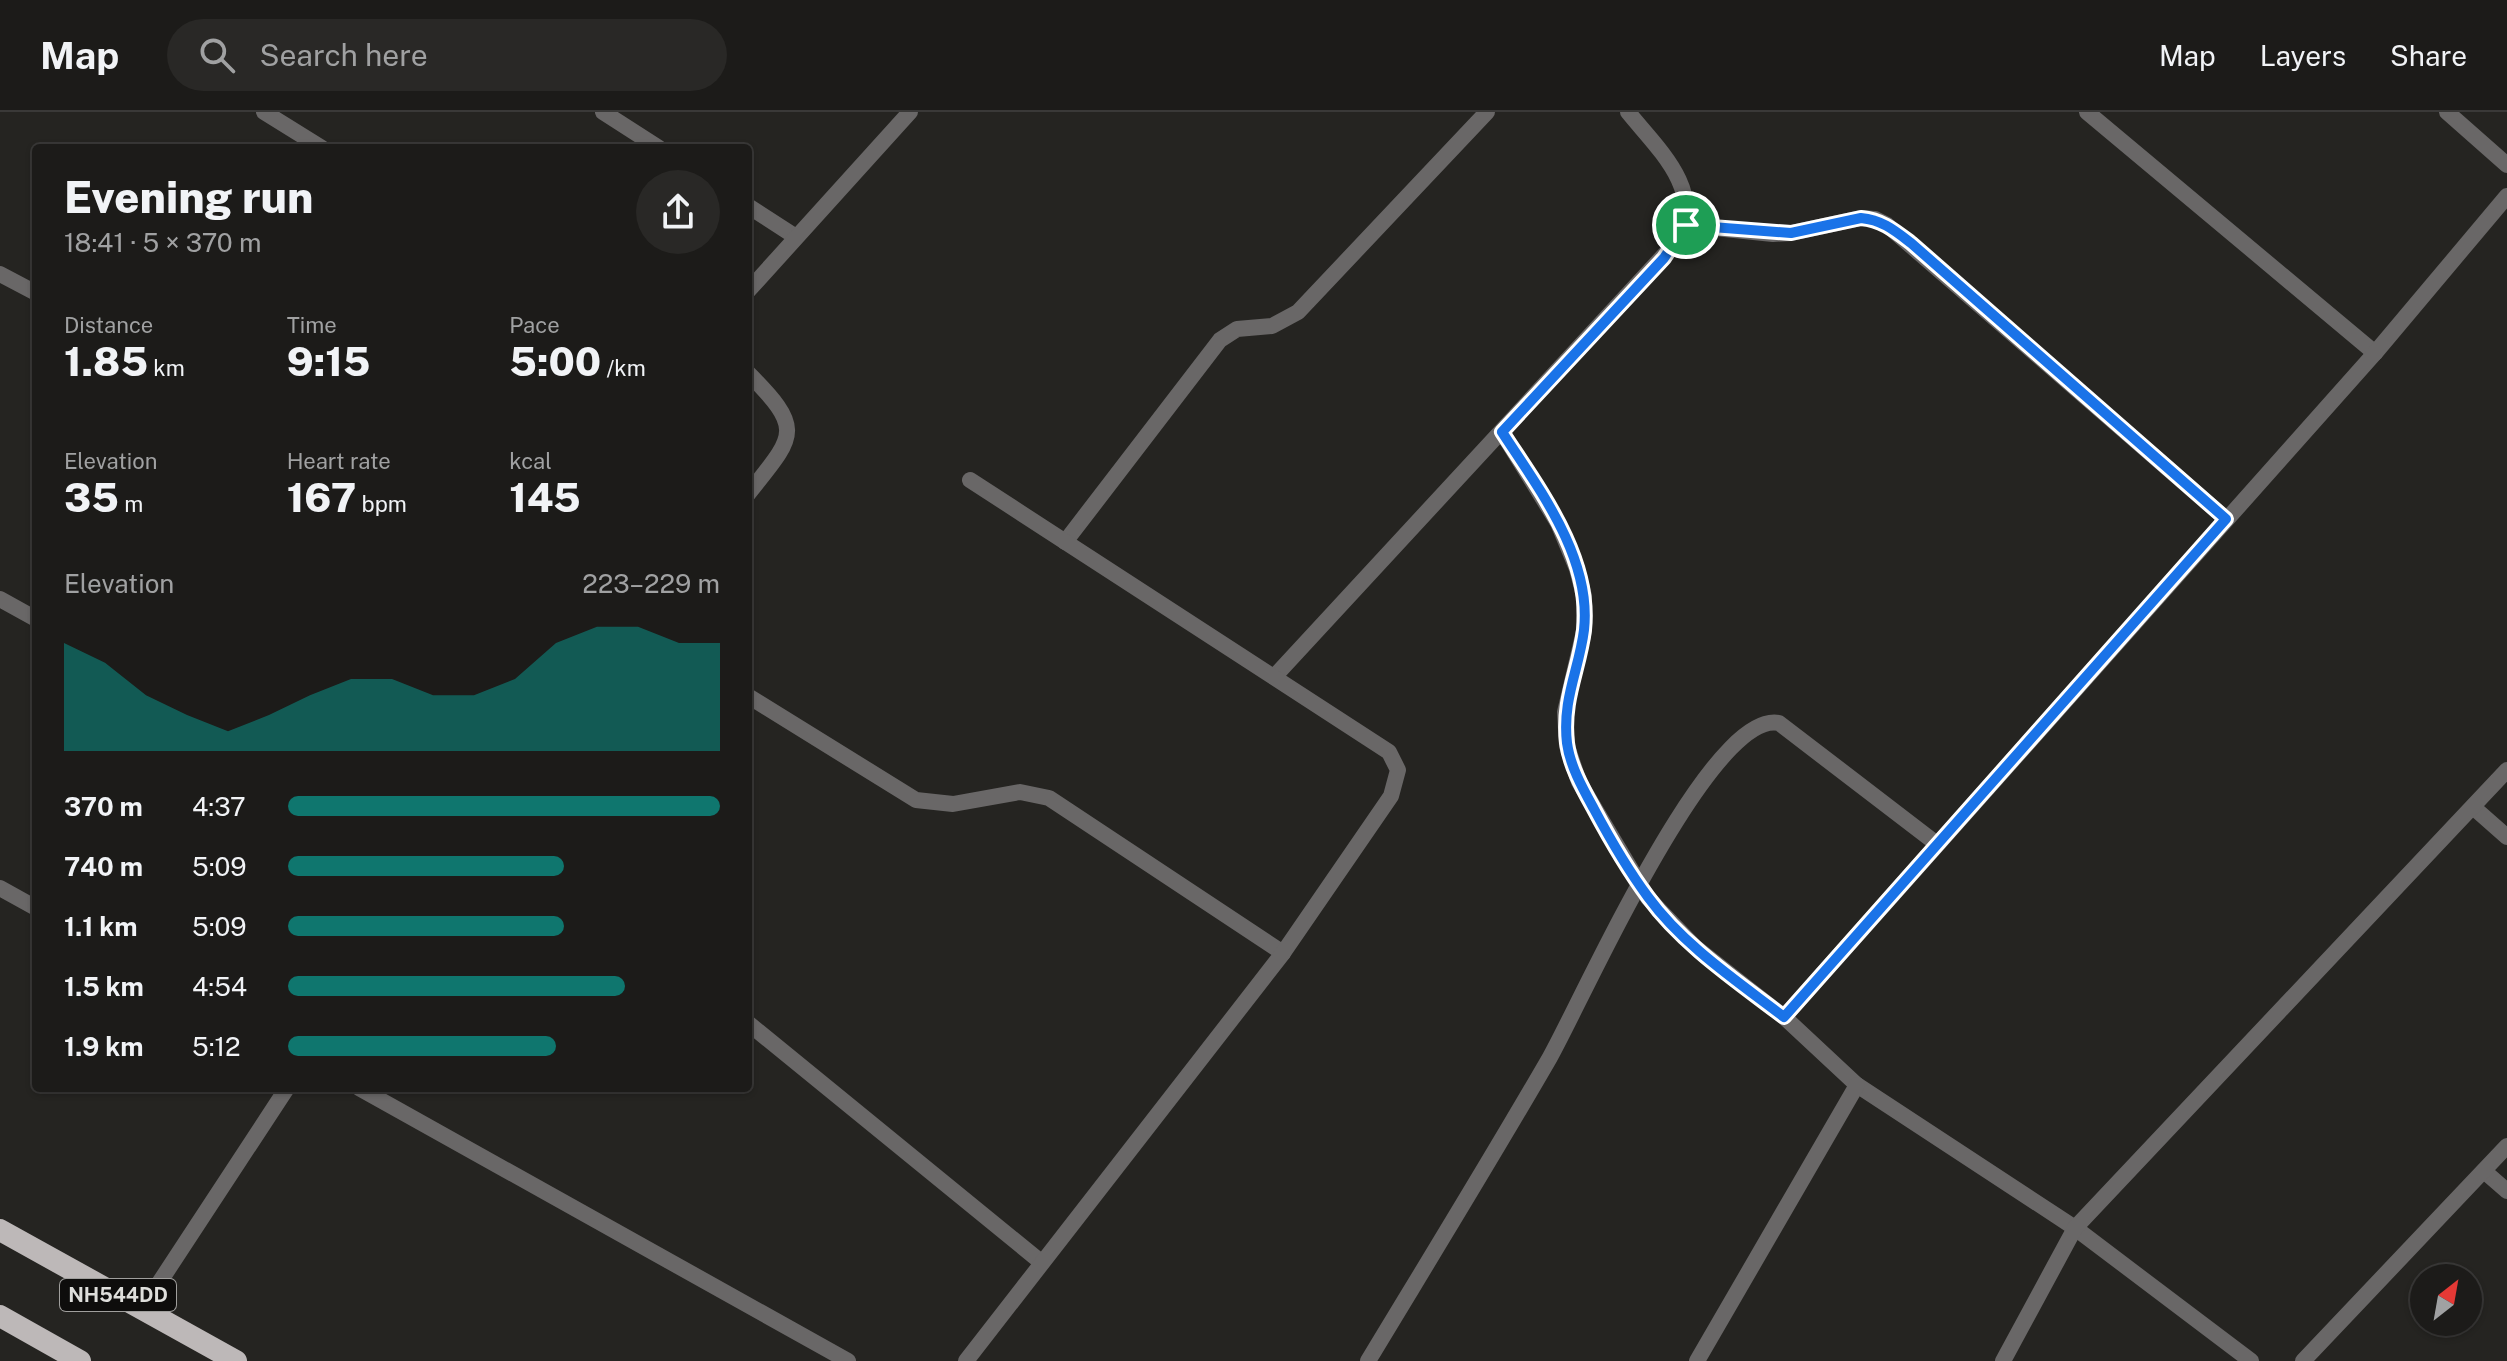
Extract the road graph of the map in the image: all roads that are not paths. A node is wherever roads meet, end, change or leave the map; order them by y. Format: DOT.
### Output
graph roads {
  1 [pos="264,112"];
  2 [pos="603,112"];
  3 [pos="910,112"];
  4 [pos="1628,112"];
  5 [pos="2087,112"];
  6 [pos="2447,112"];
  7 [pos="1479,115"];
  8 [pos="316,144"];
  9 [pos="653,144"];
  10 [pos="2507,165"];
  11 [pos="2507,196"];
  12 [pos="752,209"];
  13 [pos="1686,225"];
  14 [pos="796,237"];
  15 [pos="0,274"];
  16 [pos="752,286"];
  17 [pos="32,291"];
  18 [pos="2375,353"];
  19 [pos="752,377"];
  20 [pos="1502,432"];
  21 [pos="970,480"];
  22 [pos="752,489"];
  23 [pos="2226,519"];
  24 [pos="1065,542"];
  25 [pos="0,599"];
  26 [pos="32,617"];
  27 [pos="1274,677"];
  28 [pos="752,698"];
  29 [pos="2507,770"];
  30 [pos="2473,807"];
  31 [pos="2507,837"];
  32 [pos="1937,844"];
  33 [pos="1638,882"];
  34 [pos="0,888"];
  35 [pos="32,906"];
  36 [pos="1283,953"];
  37 [pos="1784,1017"];
  38 [pos="752,1026"];
  39 [pos="1857,1085"];
  40 [pos="284,1092"];
  41 [pos="366,1092"];
  42 [pos="2507,1146"];
  43 [pos="2484,1171"];
  44 [pos="2507,1191"];
  45 [pos="2075,1228"];
  46 [pos="0,1230"];
  47 [pos="1041,1262"];
  48 [pos="142,1309"];
  49 [pos="0,1316"];
  50 [pos="80,1361"];
  51 [pos="236,1361"];
  52 [pos="848,1361"];
  53 [pos="966,1361"];
  54 [pos="1368,1361"];
  55 [pos="1697,1361"];
  56 [pos="2003,1361"];
  57 [pos="2251,1361"];
  58 [pos="2303,1361"];
  1 -- 8 [label="street"];
  2 -- 9 [label="street"];
  3 -- 14 [label="street"];
  4 -- 13 [label="street"];
  5 -- 18 [label="street"];
  6 -- 10 [label="street"];
  7 -- 24 [label="street"];
  11 -- 18 [label="street"];
  12 -- 14 [label="street"];
  13 -- 20 [label="street"];
  13 -- 23 [label="street"];
  14 -- 16 [label="street"];
  15 -- 17 [label="street"];
  18 -- 23 [label="street"];
  19 -- 22 [label="street"];
  20 -- 27 [label="street"];
  20 -- 33 [label="street"];
  21 -- 24 [label="street"];
  23 -- 32 [label="street"];
  24 -- 27 [label="street"];
  25 -- 26 [label="street"];
  27 -- 36 [label="street"];
  28 -- 36 [label="street"];
  29 -- 30 [label="street"];
  30 -- 31 [label="street"];
  30 -- 45 [label="street"];
  32 -- 33 [label="street"];
  32 -- 37 [label="street"];
  33 -- 37 [label="street"];
  33 -- 54 [label="street"];
  34 -- 35 [label="street"];
  36 -- 47 [label="street"];
  37 -- 39 [label="street"];
  38 -- 47 [label="street"];
  39 -- 45 [label="street"];
  39 -- 55 [label="street"];
  40 -- 48 [label="street"];
  41 -- 52 [label="street"];
  42 -- 43 [label="street"];
  43 -- 44 [label="street"];
  43 -- 58 [label="street"];
  45 -- 56 [label="street"];
  45 -- 57 [label="street"];
  46 -- 48 [label="highway, NH544DD"];
  47 -- 53 [label="street"];
  48 -- 51 [label="highway, NH544DD"];
  49 -- 50 [label="highway"];
}
